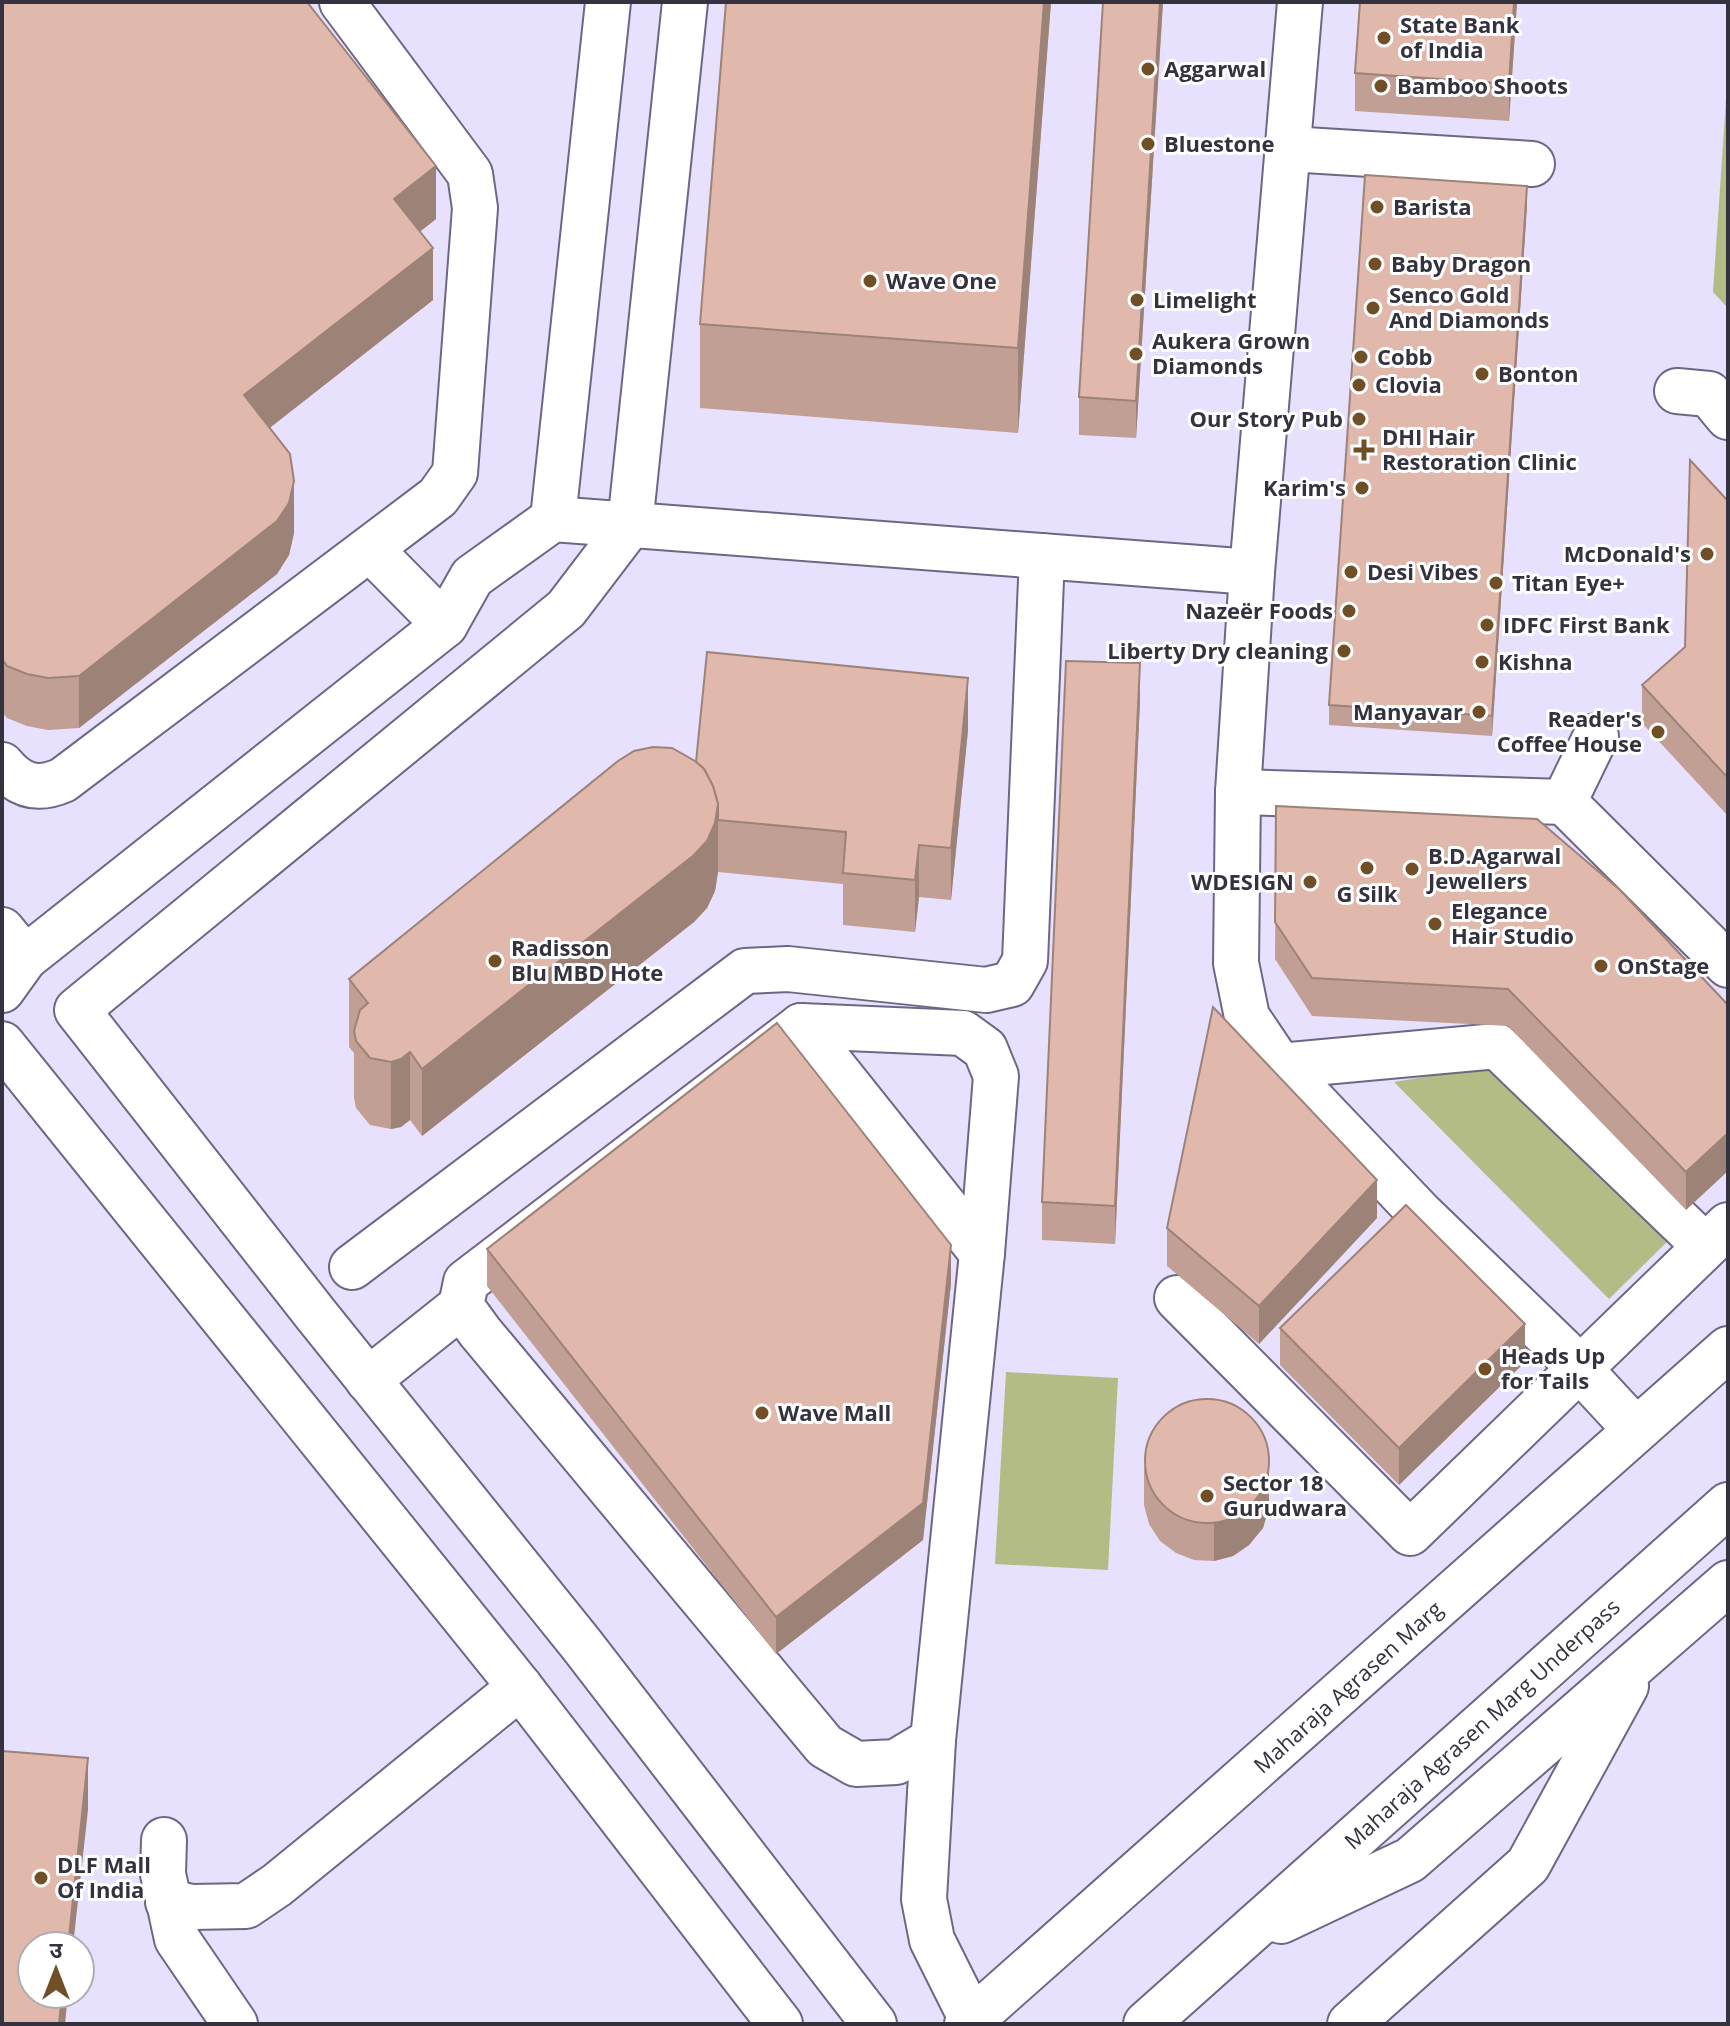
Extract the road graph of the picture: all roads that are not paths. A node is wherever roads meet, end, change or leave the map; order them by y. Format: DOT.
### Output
graph roads {
  1 [pos="342,2"];
  2 [pos="608,2"];
  3 [pos="685,2"];
  4 [pos="1300,2"];
  5 [pos="1289,149"];
  6 [pos="1532,164"];
  7 [pos="553,519"];
  8 [pos="630,525"];
  9 [pos="370,549"];
  10 [pos="1042,556"];
  11 [pos="1252,572"];
  12 [pos="445,625"];
  13 [pos="347,704"];
  14 [pos="1596,736"];
  15 [pos="392,751"];
  16 [pos="2,765"];
  17 [pos="1238,792"];
  18 [pos="1564,802"];
  19 [pos="207,814"];
  20 [pos="250,868"];
  21 [pos="10,959"];
  22 [pos="1728,965"];
  23 [pos="801,1026"];
  24 [pos="2,1044"];
  25 [pos="1280,1066"];
  26 [pos="1420,1213"];
  27 [pos="1717,1235"];
  28 [pos="1387,1244"];
  29 [pos="982,1253"];
  30 [pos="352,1267"];
  31 [pos="1177,1298"];
  32 [pos="461,1306"];
  33 [pos="1728,1349"];
  34 [pos="1579,1369"];
  35 [pos="368,1380"];
  36 [pos="1636,1430"];
  37 [pos="1728,1505"];
  38 [pos="1728,1583"];
  39 [pos="1640,1659"];
  40 [pos="520,1687"];
  41 [pos="933,1740"];
  42 [pos="164,1840"];
  43 [pos="168,1902"];
  44 [pos="1235,1943"];
  45 [pos="969,2022"];
  46 [pos="235,2024"];
  47 [pos="780,2024"];
  48 [pos="874,2024"];
  49 [pos="1146,2024"];
  50 [pos="1350,2024"];
  1 -- 9 [label="street"];
  2 -- 7 [label="street"];
  3 -- 8 [label="street"];
  4 -- 5 [label="street"];
  5 -- 6 [label="street"];
  5 -- 11 [label="street"];
  7 -- 8 [label="street"];
  7 -- 12 [label="street"];
  8 -- 10 [label="street"];
  8 -- 15 [label="street"];
  9 -- 12 [label="street"];
  9 -- 16 [label="street"];
  10 -- 11 [label="street"];
  10 -- 30 [label="street"];
  11 -- 17 [label="street"];
  12 -- 13 [label="street"];
  13 -- 15 [label="street"];
  13 -- 19 [label="street"];
  14 -- 18 [label="street"];
  15 -- 20 [label="street"];
  17 -- 18 [label="street"];
  17 -- 25 [label="street"];
  18 -- 22 [label="street"];
  19 -- 20 [label="street"];
  19 -- 21 [label="street"];
  20 -- 35 [label="street"];
  23 -- 29 [label="street"];
  23 -- 29 [label="street"];
  23 -- 32 [label="street"];
  24 -- 40 [label="street"];
  25 -- 26 [label="street"];
  25 -- 27 [label="street"];
  26 -- 28 [label="street"];
  26 -- 34 [label="street"];
  27 -- 34 [label="street"];
  29 -- 41 [label="street"];
  31 -- 34 [label="street"];
  32 -- 35 [label="street"];
  32 -- 41 [label="street"];
  33 -- 36 [label="street, Maharaja Agrasen Marg"];
  34 -- 36 [label="street"];
  35 -- 48 [label="street"];
  36 -- 45 [label="street, Maharaja Agrasen Marg"];
  37 -- 44 [label="street, Maharaja Agrasen Marg Underpass"];
  38 -- 39 [label="street"];
  39 -- 44 [label="street"];
  39 -- 50 [label="street"];
  40 -- 43 [label="street"];
  40 -- 47 [label="street"];
  41 -- 45 [label="street"];
  42 -- 43 [label="street"];
  43 -- 46 [label="street"];
  44 -- 49 [label="street"];
}
